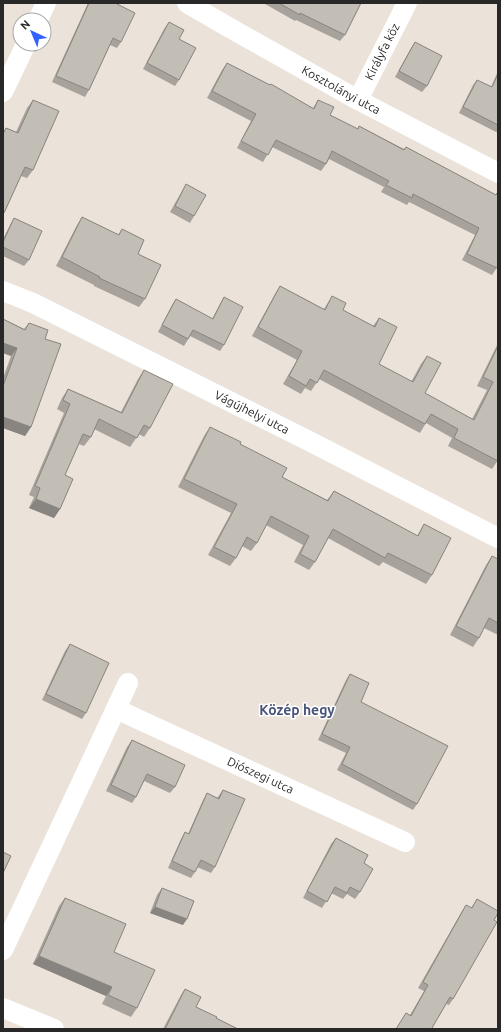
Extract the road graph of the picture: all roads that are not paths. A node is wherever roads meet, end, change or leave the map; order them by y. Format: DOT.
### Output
graph roads {
  1 [pos="187,3"];
  2 [pos="407,3"];
  3 [pos="22,52"];
  4 [pos="3,92"];
  5 [pos="358,100"];
  6 [pos="498,173"];
  7 [pos="3,291"];
  8 [pos="498,538"];
  9 [pos="128,683"];
  10 [pos="116,710"];
  11 [pos="404,842"];
  12 [pos="3,950"];
  13 [pos="3,1008"];
  14 [pos="54,1029"];
  1 -- 5 [label="street, Kosztolányi utca"];
  2 -- 5 [label="street, Királyfa köz"];
  3 -- 4 [label="street"];
  5 -- 6 [label="street, Kosztolányi utca"];
  7 -- 8 [label="street, Vágújhelyi utca"];
  9 -- 10 [label="street"];
  10 -- 11 [label="street, Diószegi utca"];
  10 -- 12 [label="street"];
  13 -- 14 [label="street"];
}
